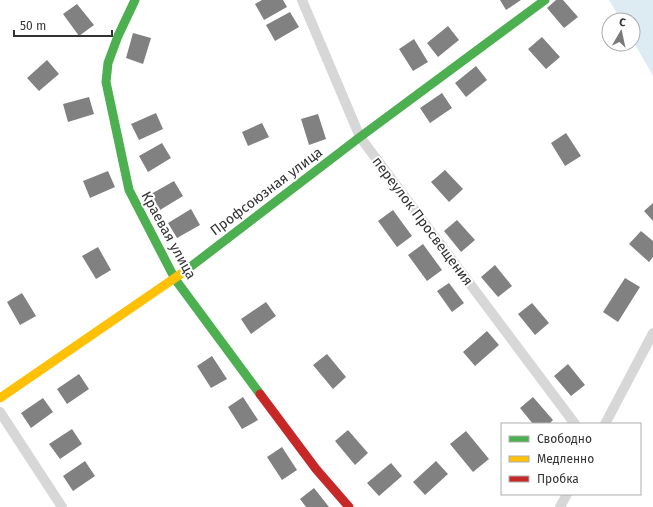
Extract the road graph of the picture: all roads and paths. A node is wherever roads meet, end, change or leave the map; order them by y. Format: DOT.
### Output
graph roads {
  1 [pos="135,0"];
  2 [pos="302,0"];
  3 [pos="545,0"];
  4 [pos="360,137"];
  5 [pos="175,279"];
  6 [pos="653,333"];
  7 [pos="0,398"];
  8 [pos="0,412"];
  9 [pos="574,423"];
  10 [pos="606,423"];
  11 [pos="566,495"];
  12 [pos="62,507"];
  13 [pos="349,507"];
  14 [pos="560,507"];
  1 -- 5 [label="street, Краевая улица"];
  2 -- 4 [label="street, переулок Просвещения"];
  3 -- 4 [label="street, Профсоюзная улица"];
  4 -- 5 [label="street, Профсоюзная улица"];
  4 -- 9 [label="street, переулок Просвещения"];
  5 -- 7 [label="street, Профсоюзная улица"];
  5 -- 13 [label="street, Краевая улица"];
  6 -- 10 [label="street"];
  8 -- 12 [label="street"];
  11 -- 14 [label="street"];
}
